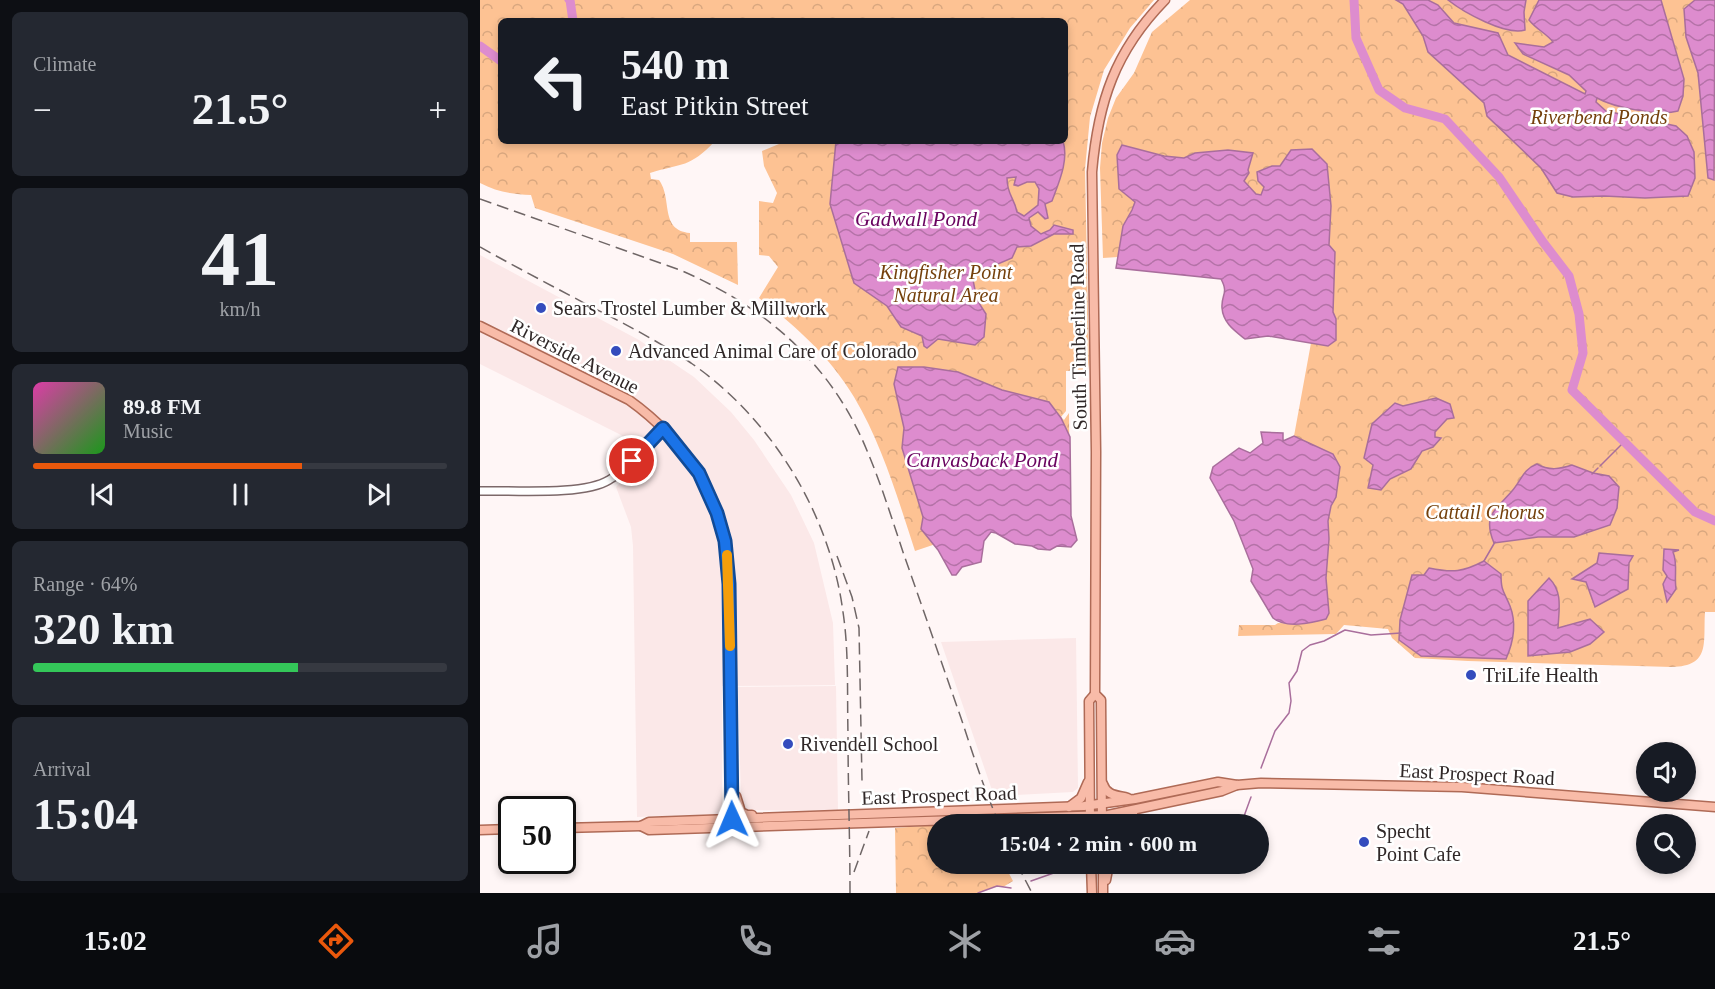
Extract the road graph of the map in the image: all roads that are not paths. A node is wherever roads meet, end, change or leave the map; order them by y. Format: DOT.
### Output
graph roads {
  1 [pos="1165,0"];
  2 [pos="480,326"];
  3 [pos="663,428"];
  4 [pos="480,490"];
  5 [pos="1095,694"];
  6 [pos="1089,725"];
  7 [pos="1102,755"];
  8 [pos="1090,778"];
  9 [pos="1102,781"];
  10 [pos="1237,785"];
  11 [pos="732,791"];
  12 [pos="1135,799"];
  13 [pos="1102,804"];
  14 [pos="1090,806"];
  15 [pos="1069,807"];
  16 [pos="1715,807"];
  17 [pos="1137,810"];
  18 [pos="1090,814"];
  19 [pos="1102,814"];
  20 [pos="1109,814"];
  21 [pos="1133,814"];
  22 [pos="786,817"];
  23 [pos="927,819"];
  24 [pos="732,823"];
  25 [pos="576,828"];
  26 [pos="498,829"];
  27 [pos="480,830"];
  28 [pos="1091,874"];
  29 [pos="1105,874"];
  30 [pos="1103,891"];
  31 [pos="1092,893"];
  1 -- 5 [label="main road, South Timberline Road"];
  2 -- 3 [label="main road, Riverside Avenue"];
  3 -- 4 [label="street"];
  3 -- 11 [label="main road, Riverside Avenue"];
  5 -- 6 [label="main road, South Timberline Road"];
  5 -- 7 [label="main road, South Timberline Road"];
  6 -- 7 [label="main road"];
  6 -- 8 [label="main road, South Timberline Road"];
  7 -- 9 [label="main road, South Timberline Road"];
  8 -- 14 [label="main road, South Timberline Road"];
  8 -- 15 [label="main road"];
  9 -- 12 [label="main road"];
  9 -- 13 [label="main road, South Timberline Road"];
  10 -- 12 [label="main road, East Prospect Road"];
  10 -- 16 [label="main road, East Prospect Road"];
  10 -- 17 [label="main road, East Prospect Road"];
  11 -- 22 [label="main road"];
  11 -- 24 [label="main road, Riverside Avenue"];
  12 -- 13 [label="main road, East Prospect Road"];
  13 -- 14 [label="main road, East Prospect Road"];
  13 -- 19 [label="main road, South Timberline Road"];
  14 -- 15 [label="main road, East Prospect Road"];
  14 -- 18 [label="main road, South Timberline Road"];
  15 -- 22 [label="main road, East Prospect Road"];
  17 -- 20 [label="main road, East Prospect Road"];
  17 -- 21 [label="main road"];
  22 -- 24 [label="main road, East Prospect Road"];
  23 -- 24 [label="main road, East Prospect Road"];
  24 -- 25 [label="main road, East Prospect Road"];
  26 -- 27 [label="main road"];
  28 -- 31 [label="main road"];
  29 -- 30 [label="main road"];
}
